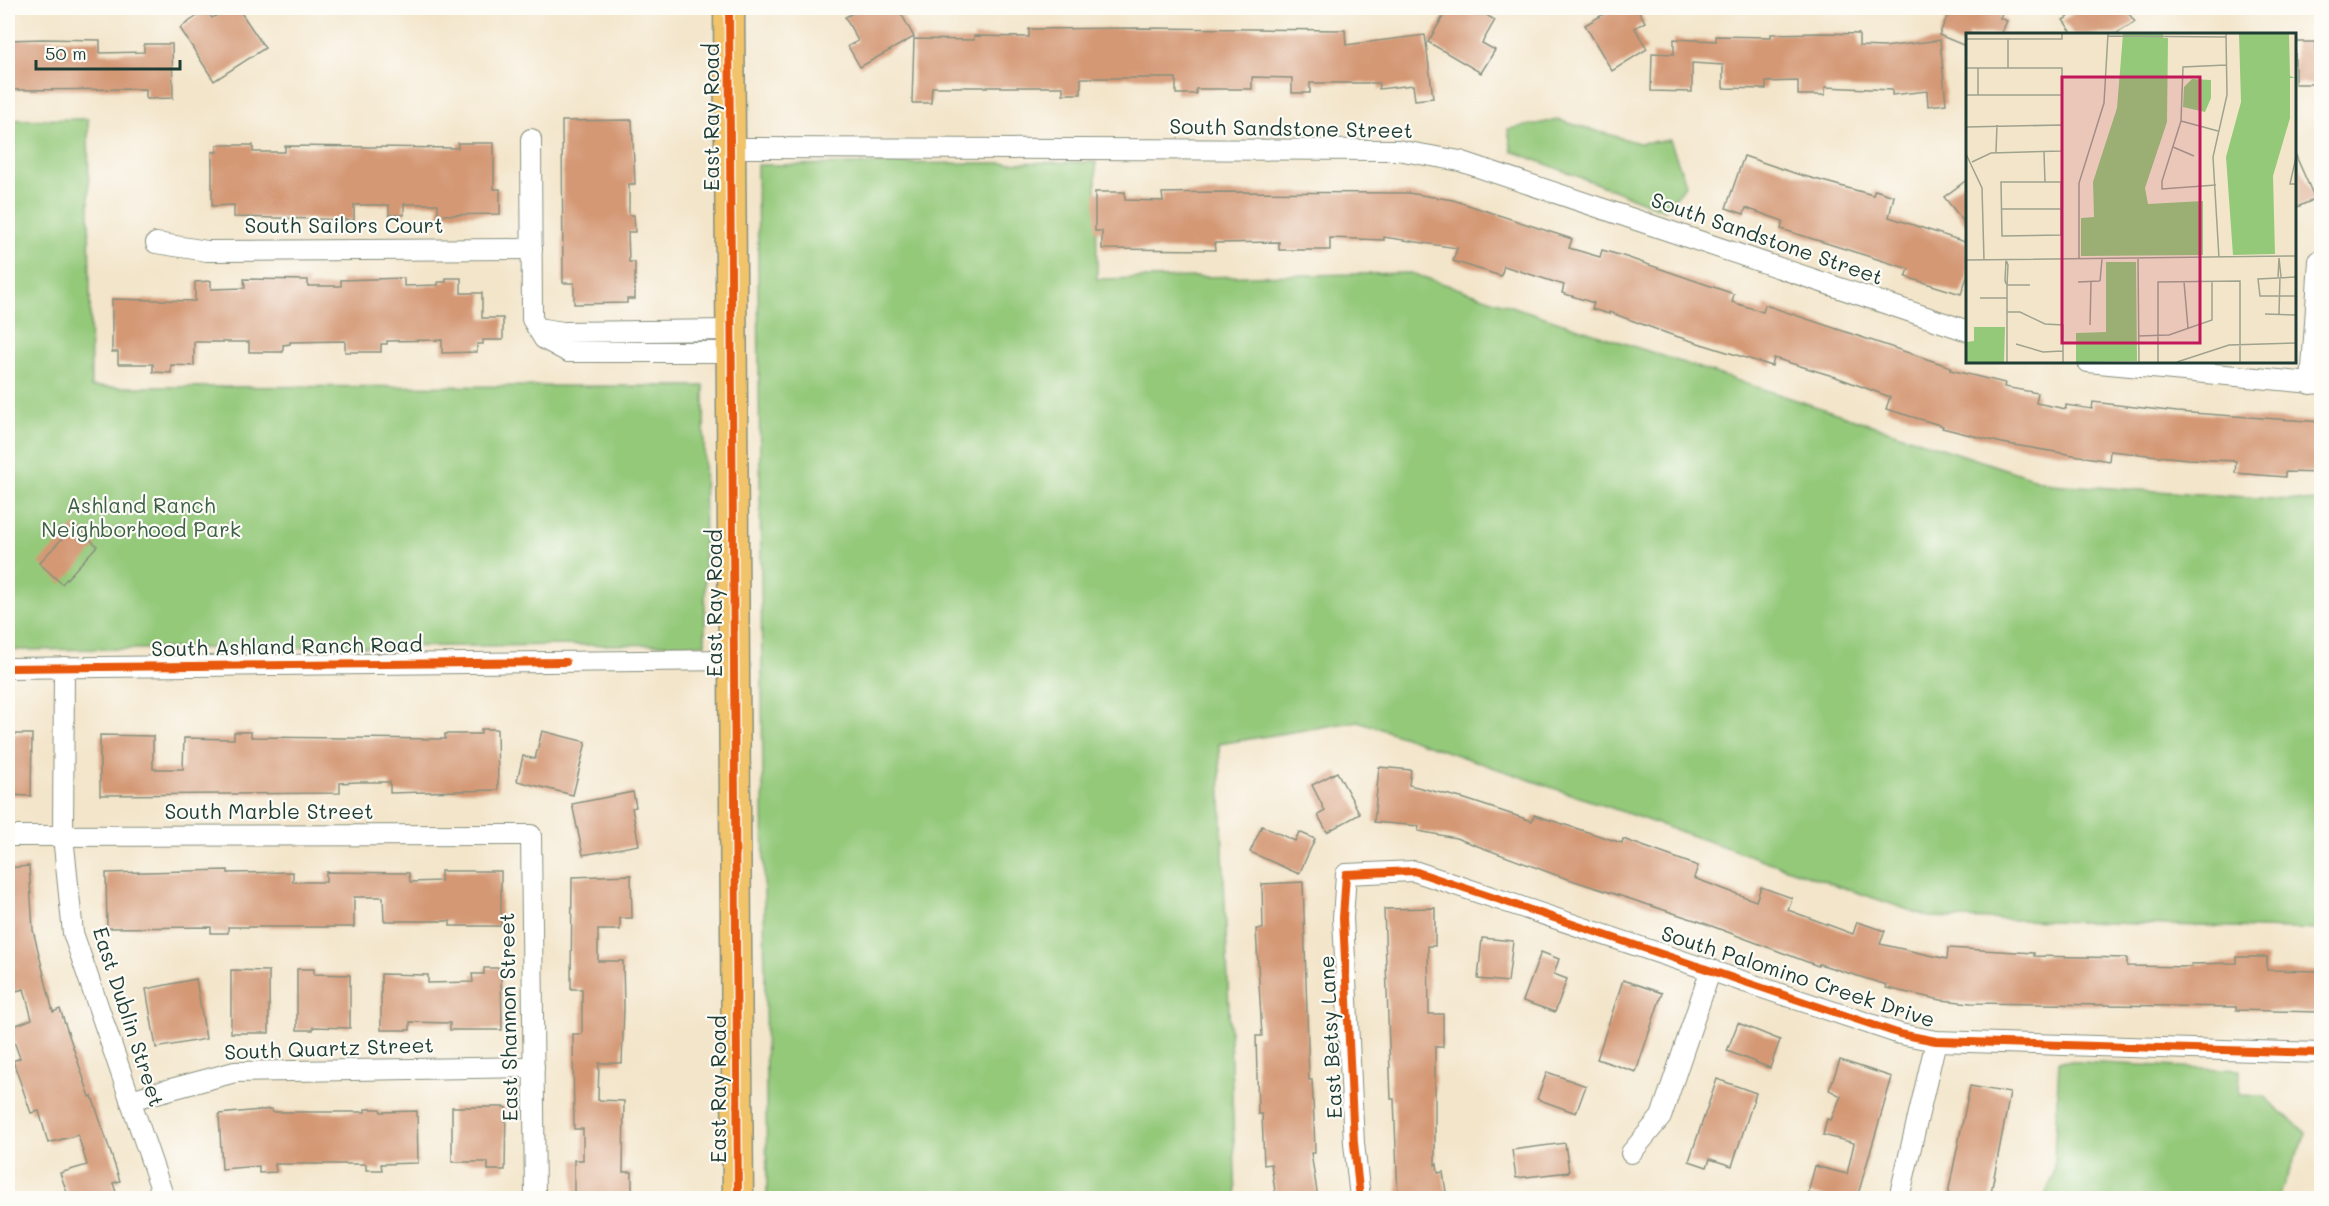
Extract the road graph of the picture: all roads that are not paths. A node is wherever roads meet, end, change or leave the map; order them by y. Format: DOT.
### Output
graph roads {
  1 [pos="729,8"];
  2 [pos="531,139"];
  3 [pos="730,148"];
  4 [pos="156,243"];
  5 [pos="532,249"];
  6 [pos="2319,261"];
  7 [pos="537,327"];
  8 [pos="1966,330"];
  9 [pos="623,332"];
  10 [pos="731,341"];
  11 [pos="625,352"];
  12 [pos="2098,363"];
  13 [pos="2316,384"];
  14 [pos="734,660"];
  15 [pos="64,667"];
  16 [pos="8,668"];
  17 [pos="531,835"];
  18 [pos="8,836"];
  19 [pos="63,836"];
  20 [pos="1347,874"];
  21 [pos="1711,969"];
  22 [pos="1936,1041"];
  23 [pos="2322,1053"];
  24 [pos="534,1067"];
  25 [pos="130,1100"];
  26 [pos="1631,1153"];
  27 [pos="164,1198"];
  28 [pos="535,1198"];
  29 [pos="738,1198"];
  30 [pos="1360,1198"];
  31 [pos="1899,1198"];
  1 -- 3 [label="main road, East Ray Road"];
  2 -- 5 [label="street"];
  3 -- 8 [label="street, South Sandstone Street"];
  3 -- 10 [label="main road, East Ray Road"];
  4 -- 5 [label="street, South Sailors Court"];
  5 -- 7 [label="street"];
  6 -- 13 [label="street"];
  7 -- 9 [label="street"];
  7 -- 11 [label="street"];
  9 -- 10 [label="street"];
  9 -- 11 [label="street"];
  10 -- 11 [label="street"];
  10 -- 14 [label="main road, East Ray Road"];
  12 -- 13 [label="street"];
  14 -- 15 [label="street, South Ashland Ranch Road"];
  14 -- 29 [label="main road, East Ray Road"];
  15 -- 16 [label="street, South Ashland Ranch Road"];
  15 -- 19 [label="street, East Dublin Street"];
  17 -- 19 [label="street, South Marble Street"];
  17 -- 24 [label="street, East Shannon Street"];
  18 -- 19 [label="street, South Marble Street"];
  19 -- 25 [label="street, East Dublin Street"];
  20 -- 21 [label="street, South Palomino Creek Drive"];
  20 -- 30 [label="street, East Betsy Lane"];
  21 -- 22 [label="street, South Palomino Creek Drive"];
  21 -- 26 [label="street"];
  22 -- 23 [label="street, South Palomino Creek Drive"];
  22 -- 31 [label="street"];
  24 -- 25 [label="street, South Quartz Street"];
  24 -- 28 [label="street, East Shannon Street"];
  25 -- 27 [label="street, East Dublin Street"];
}
